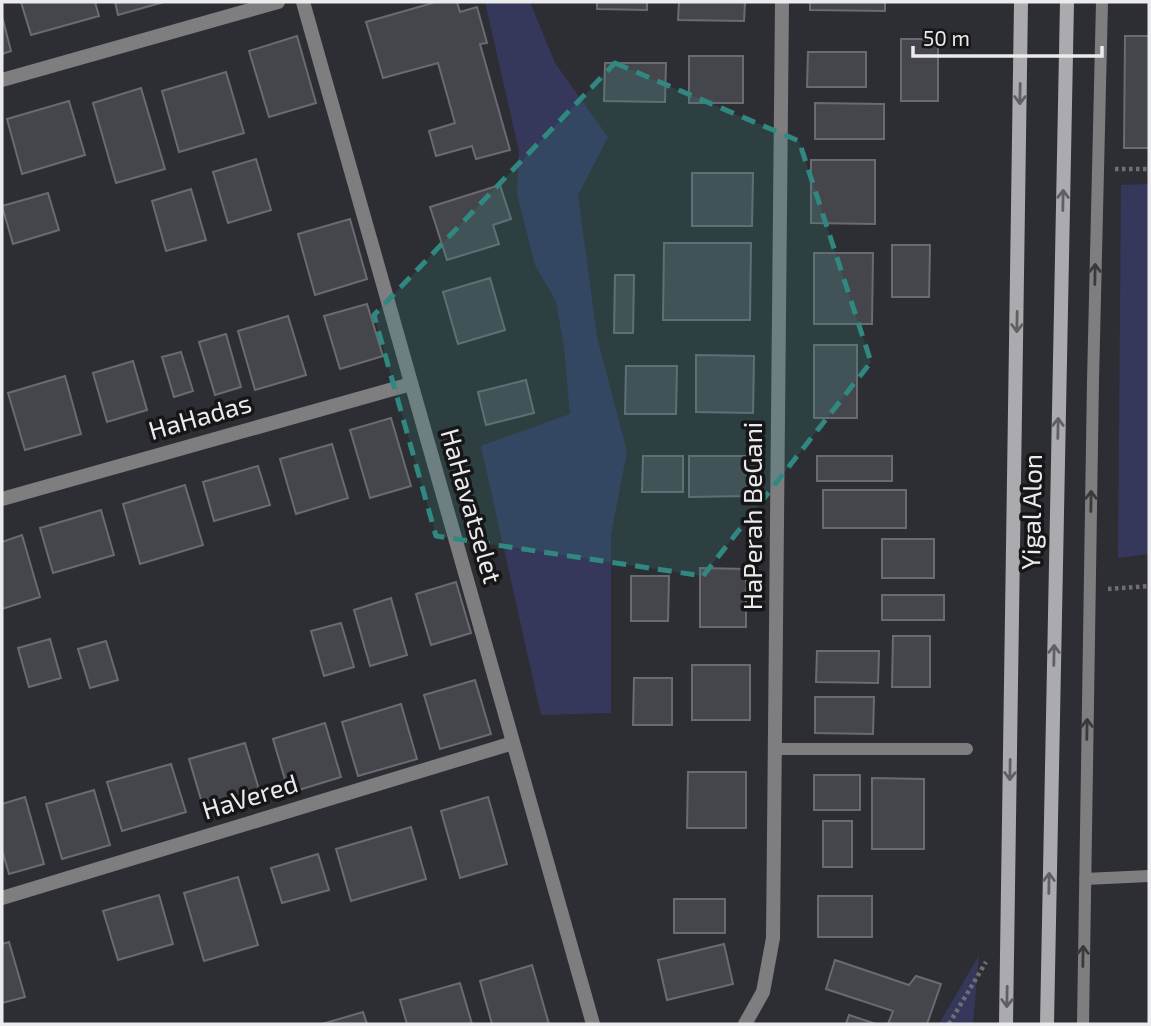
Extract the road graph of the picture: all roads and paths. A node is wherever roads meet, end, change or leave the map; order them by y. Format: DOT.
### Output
graph roads {
  1 [pos="278,2"];
  2 [pos="303,2"];
  3 [pos="782,2"];
  4 [pos="1021,2"];
  5 [pos="1067,2"];
  6 [pos="1102,2"];
  7 [pos="2,80"];
  8 [pos="1097,169"];
  9 [pos="1149,169"];
  10 [pos="411,384"];
  11 [pos="2,499"];
  12 [pos="1149,586"];
  13 [pos="1089,591"];
  14 [pos="513,743"];
  15 [pos="967,748"];
  16 [pos="776,749"];
  17 [pos="1149,876"];
  18 [pos="1085,879"];
  19 [pos="2,898"];
  20 [pos="988,959"];
  21 [pos="593,1024"];
  22 [pos="745,1024"];
  23 [pos="949,1024"];
  24 [pos="1006,1024"];
  25 [pos="1047,1024"];
  26 [pos="1083,1024"];
  1 -- 7 [label="street"];
  2 -- 10 [label="street, HaHavatselet"];
  3 -- 16 [label="street, HaPerah BeGani"];
  4 -- 24 [label="main road, Yigal Alon, one-way"];
  25 -- 5 [label="main road, Yigal Alon, one-way"];
  6 -- 8 [label="lane"];
  8 -- 9 [label="path"];
  13 -- 8 [label="lane, one-way"];
  10 -- 11 [label="street, HaHadas"];
  10 -- 14 [label="street, HaHavatselet"];
  12 -- 13 [label="path"];
  18 -- 13 [label="lane, one-way"];
  14 -- 19 [label="street, HaVered"];
  14 -- 21 [label="street, HaHavatselet"];
  15 -- 16 [label="lane"];
  16 -- 22 [label="street, HaPerah BeGani"];
  17 -- 18 [label="lane"];
  26 -- 18 [label="lane, one-way"];
  20 -- 23 [label="path"];
}
